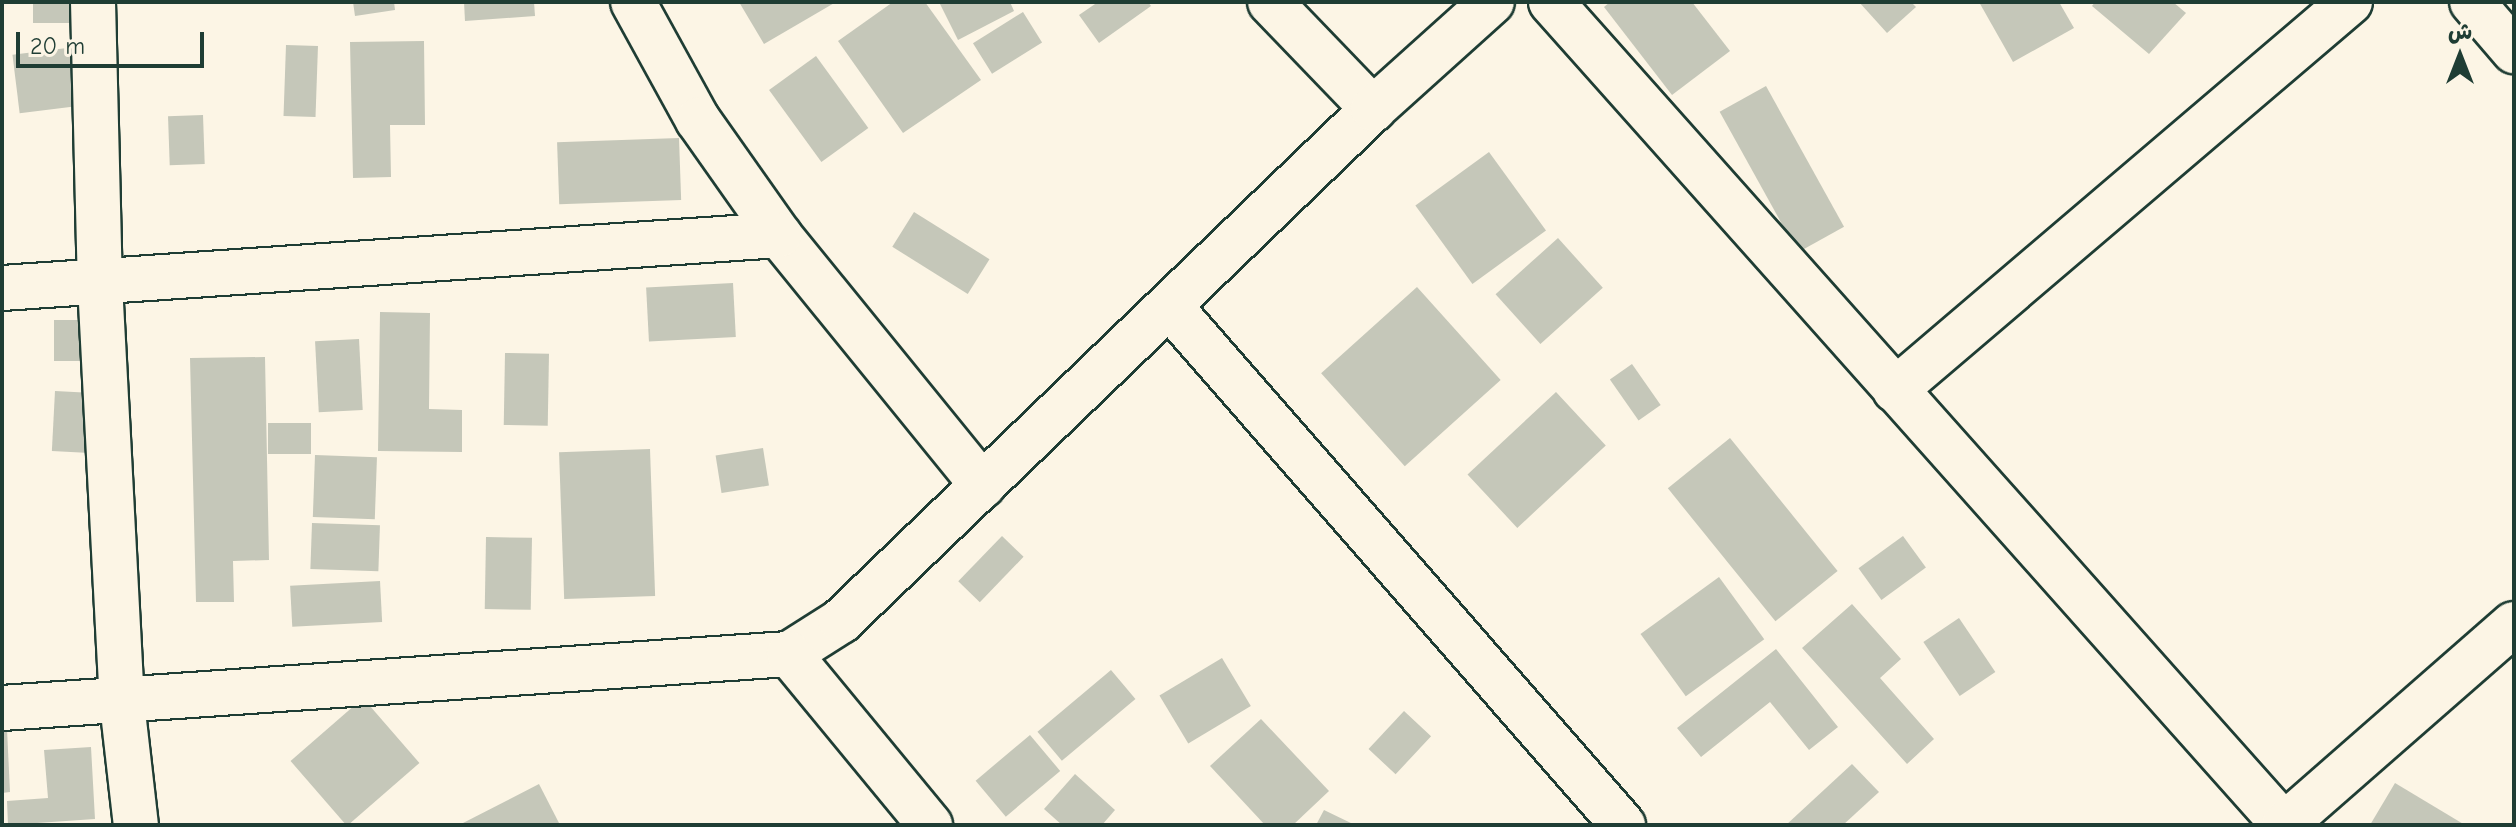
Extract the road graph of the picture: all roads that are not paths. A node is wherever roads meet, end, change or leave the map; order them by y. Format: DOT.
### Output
graph roads {
  1 [pos="93,2"];
  2 [pos="633,2"];
  3 [pos="1270,2"];
  4 [pos="1492,2"];
  5 [pos="1551,2"];
  6 [pos="2350,2"];
  7 [pos="2472,2"];
  8 [pos="2514,51"];
  9 [pos="1373,109"];
  10 [pos="779,235"];
  11 [pos="100,284"];
  12 [pos="2,288"];
  13 [pos="1171,308"];
  14 [pos="1895,390"];
  15 [pos="983,486"];
  16 [pos="2514,624"];
  17 [pos="789,654"];
  18 [pos="122,703"];
  19 [pos="2,708"];
  20 [pos="136,825"];
  21 [pos="930,825"];
  22 [pos="1623,825"];
  23 [pos="2284,825"];
  1 -- 11 [label="street"];
  2 -- 10 [label="street"];
  3 -- 9 [label="street"];
  4 -- 9 [label="street"];
  5 -- 14 [label="street"];
  6 -- 14 [label="street"];
  7 -- 8 [label="street"];
  9 -- 13 [label="street"];
  10 -- 11 [label="street"];
  10 -- 15 [label="street"];
  11 -- 12 [label="street"];
  11 -- 18 [label="street"];
  13 -- 15 [label="street"];
  13 -- 22 [label="street"];
  14 -- 23 [label="street"];
  15 -- 17 [label="street"];
  16 -- 23 [label="street"];
  17 -- 18 [label="street"];
  17 -- 21 [label="street"];
  18 -- 19 [label="street"];
  18 -- 20 [label="street"];
}
